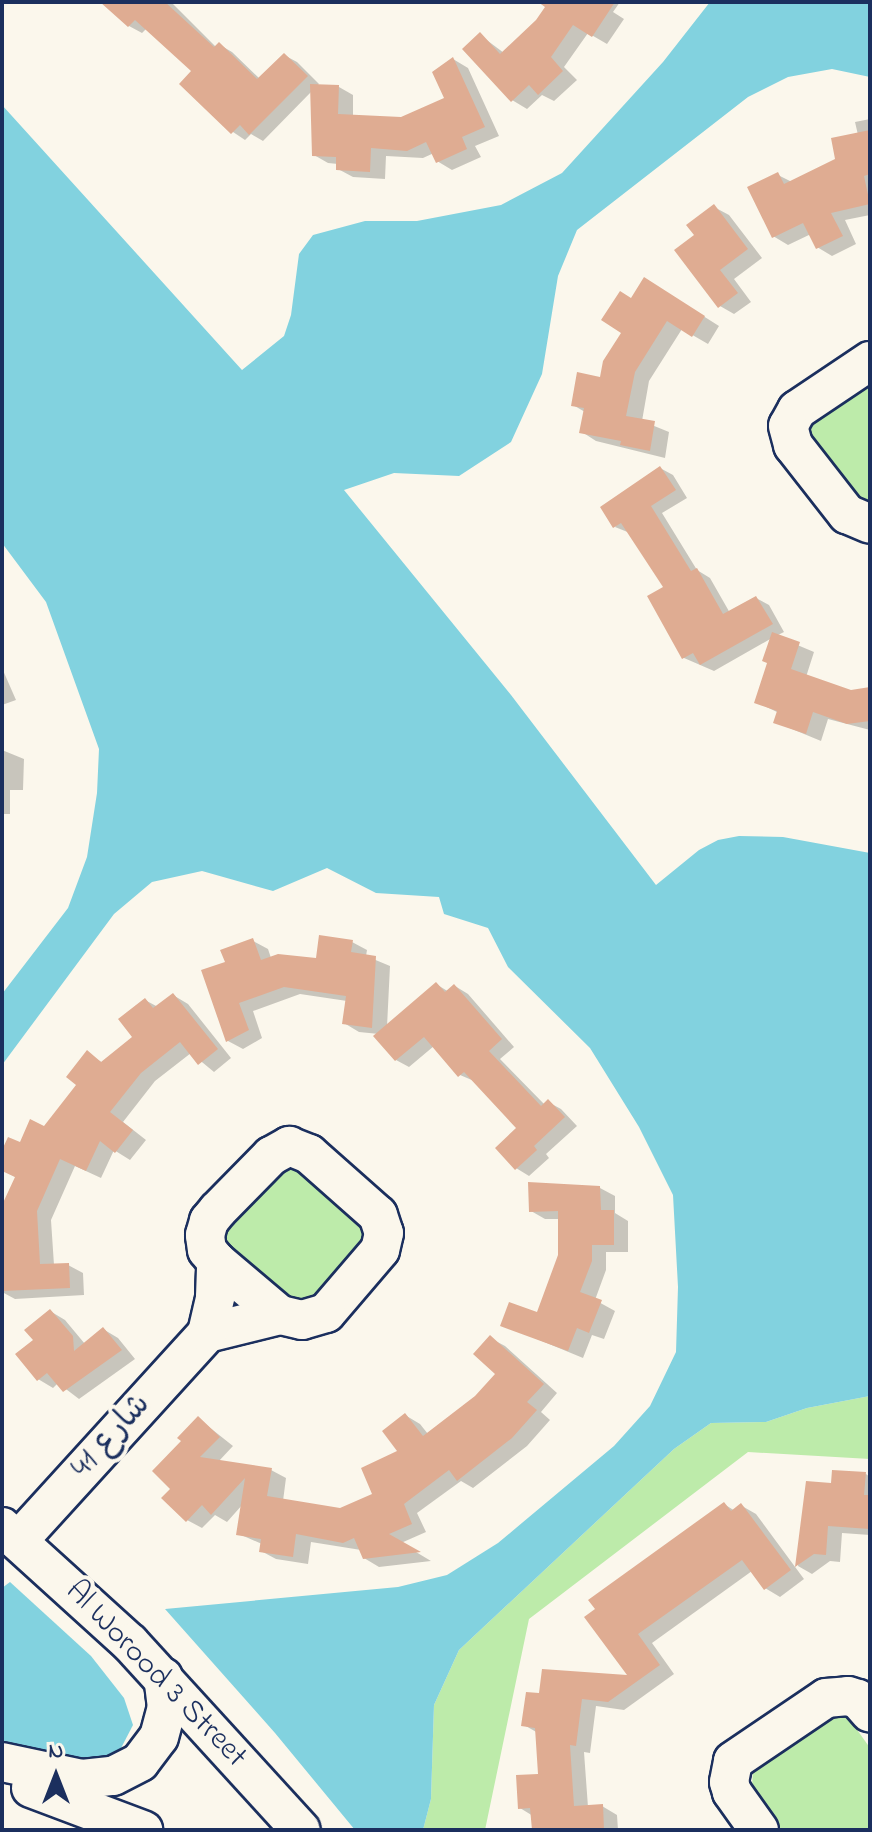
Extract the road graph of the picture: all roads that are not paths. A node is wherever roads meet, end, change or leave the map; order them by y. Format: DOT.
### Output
graph roads {
  1 [pos="870,361"];
  2 [pos="870,524"];
  3 [pos="216,1261"];
  4 [pos="280,1315"];
  5 [pos="207,1333"];
  6 [pos="10,1534"];
  7 [pos="163,1677"];
  8 [pos="870,1713"];
  9 [pos="2,1762"];
  10 [pos="2,1778"];
  11 [pos="143,1830"];
  12 [pos="301,1830"];
  13 [pos="759,1830"];
  1 -- 2 [label="street"];
  3 -- 4 [label="street"];
  3 -- 4 [label="street"];
  3 -- 5 [label="street"];
  4 -- 5 [label="street"];
  5 -- 6 [label="street, شارع 41"];
  6 -- 7 [label="street, Al Worood 3 Street"];
  7 -- 9 [label="street"];
  7 -- 12 [label="street, Al Worood 3 Street"];
  8 -- 13 [label="street"];
  10 -- 11 [label="street"];
}
